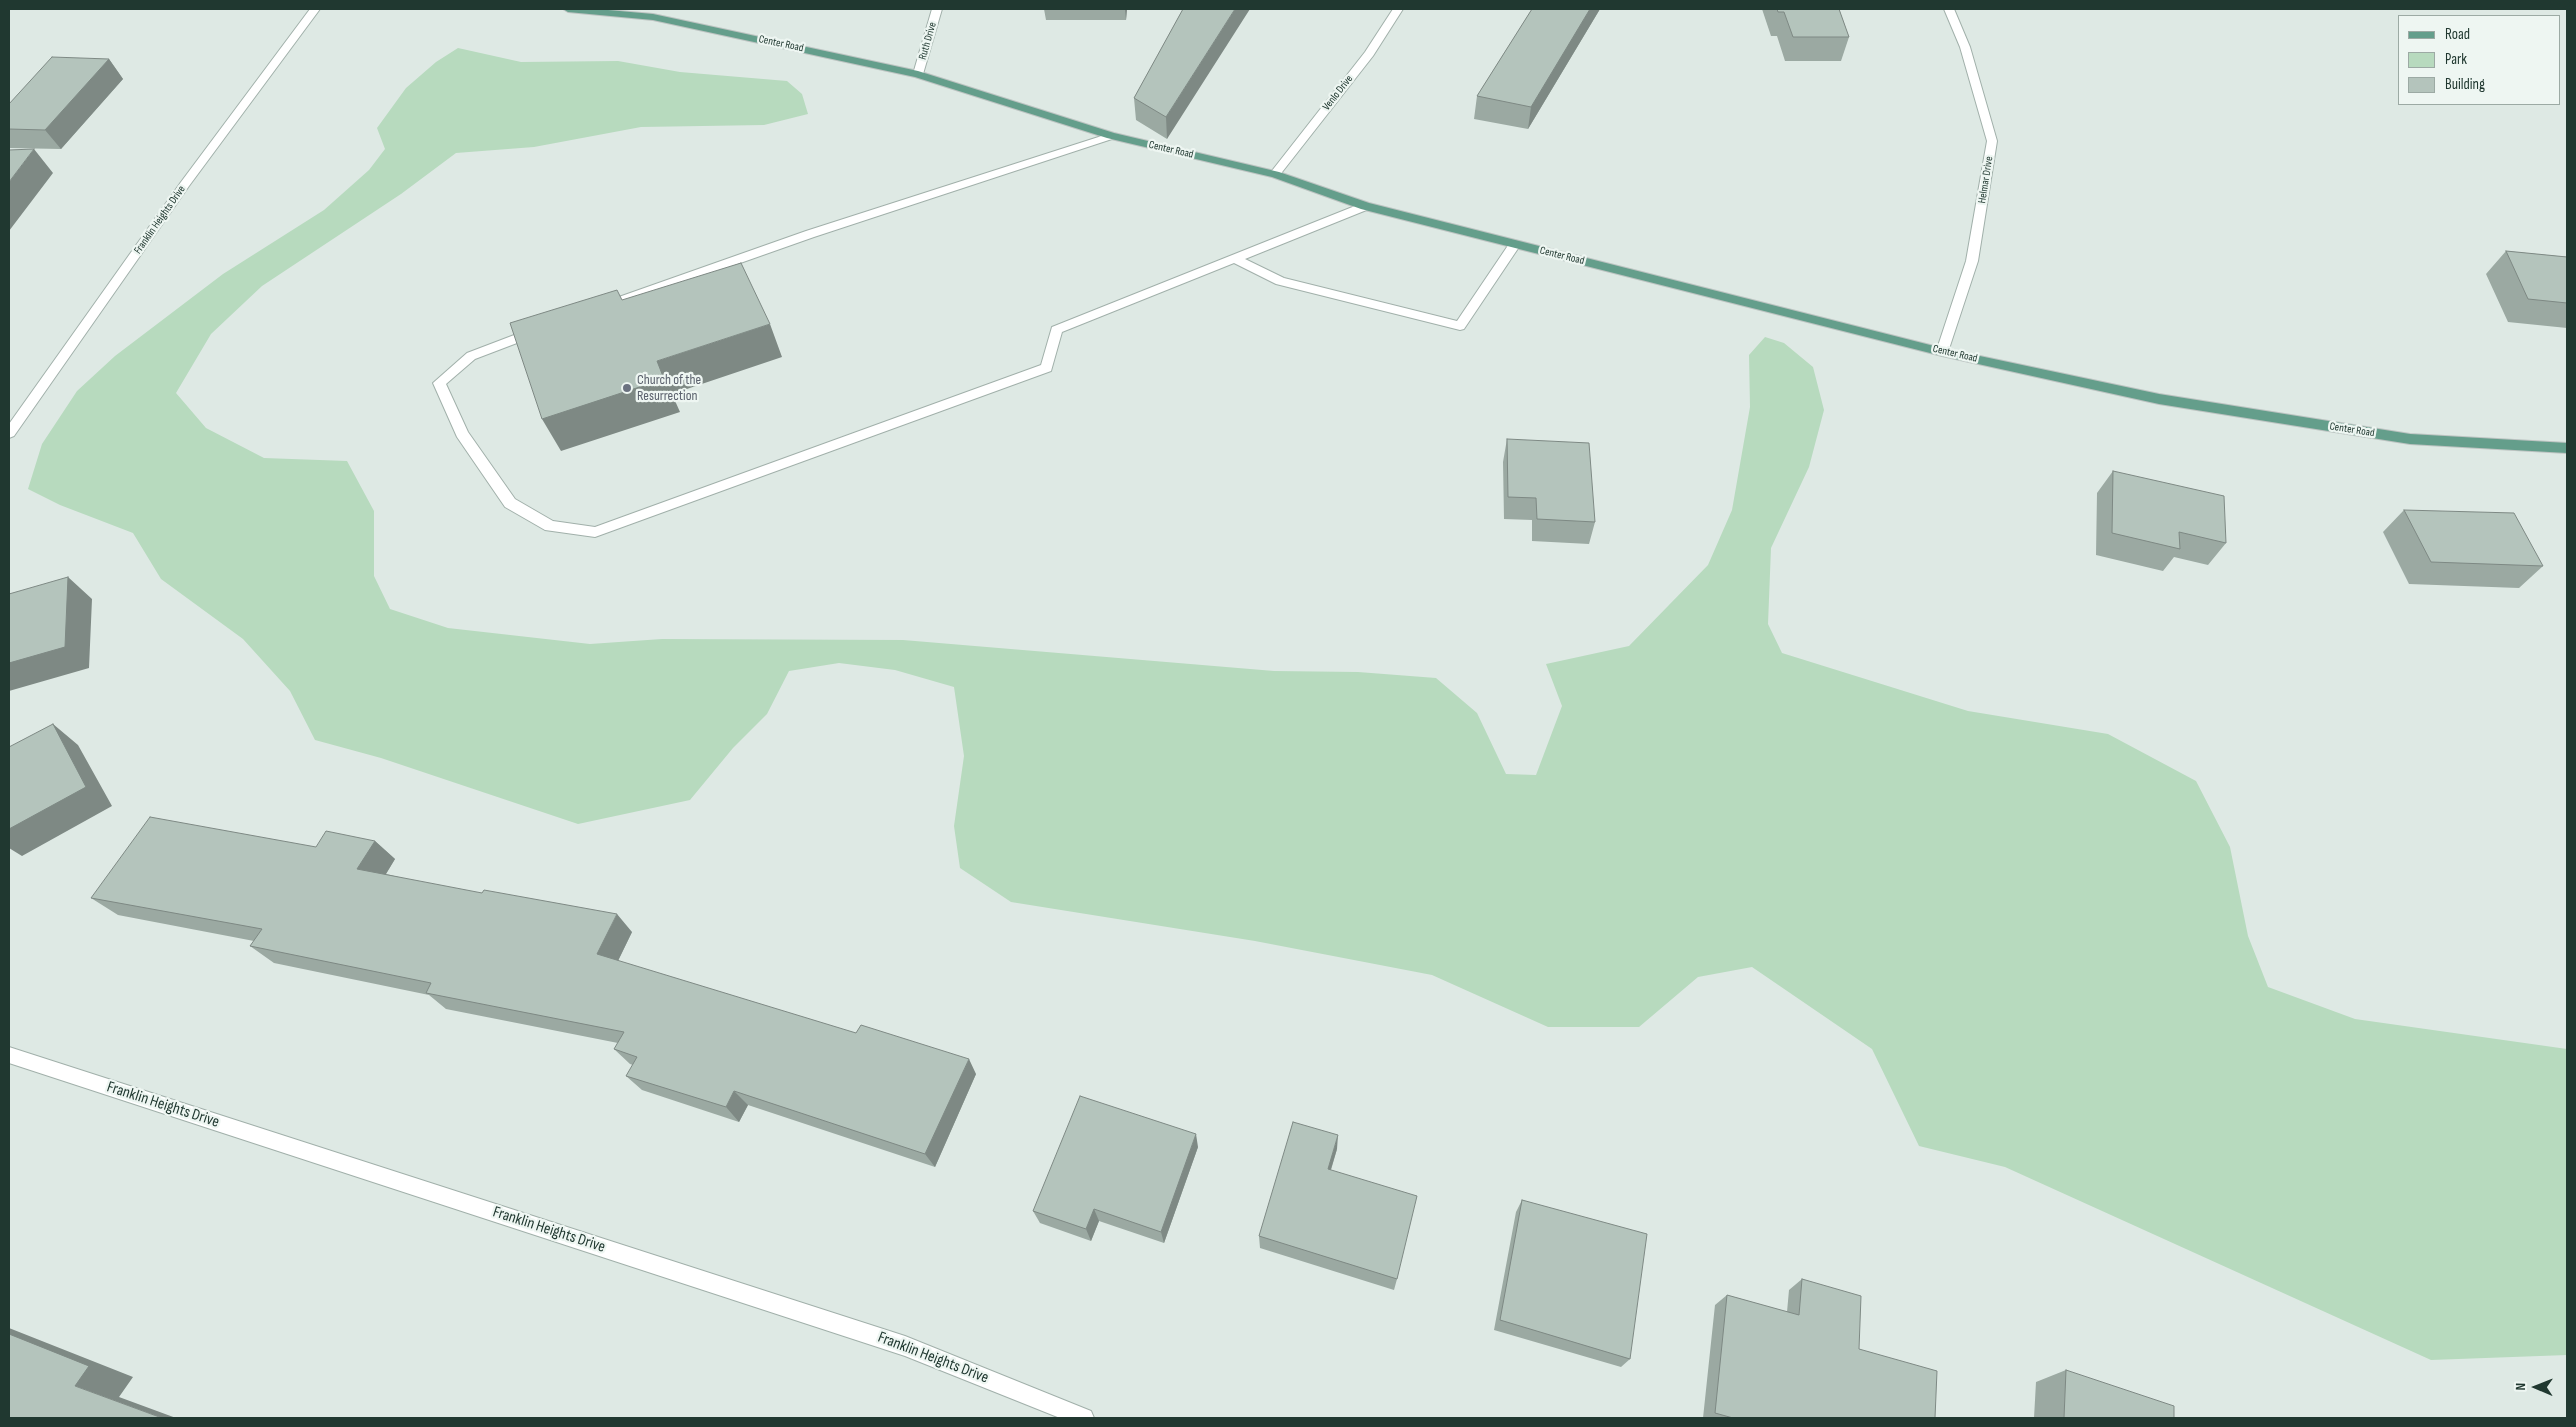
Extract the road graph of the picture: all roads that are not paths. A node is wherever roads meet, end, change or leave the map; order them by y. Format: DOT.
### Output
graph roads {
  1 [pos="315,9"];
  2 [pos="568,9"];
  3 [pos="937,9"];
  4 [pos="1398,9"];
  5 [pos="1949,9"];
  6 [pos="918,74"];
  7 [pos="1111,136"];
  8 [pos="1275,174"];
  9 [pos="1365,206"];
  10 [pos="1515,244"];
  11 [pos="1234,258"];
  12 [pos="588,312"];
  13 [pos="542,329"];
  14 [pos="1942,352"];
  15 [pos="9,433"];
  16 [pos="2567,448"];
  17 [pos="9,1055"];
  18 [pos="1084,1418"];
  1 -- 15 [label="street, Franklin Heights Drive"];
  2 -- 6 [label="main road, Center Road"];
  3 -- 6 [label="street, Ruth Drive"];
  4 -- 8 [label="street, Venlo Drive"];
  5 -- 14 [label="street, Helmar Drive"];
  6 -- 7 [label="main road, Center Road"];
  7 -- 8 [label="main road, Center Road"];
  7 -- 12 [label="street"];
  8 -- 9 [label="main road, Center Road"];
  9 -- 10 [label="main road, Center Road"];
  9 -- 11 [label="street"];
  10 -- 11 [label="street"];
  10 -- 14 [label="main road, Center Road"];
  11 -- 13 [label="street"];
  14 -- 16 [label="main road, Center Road"];
  17 -- 18 [label="street, Franklin Heights Drive"];
}
